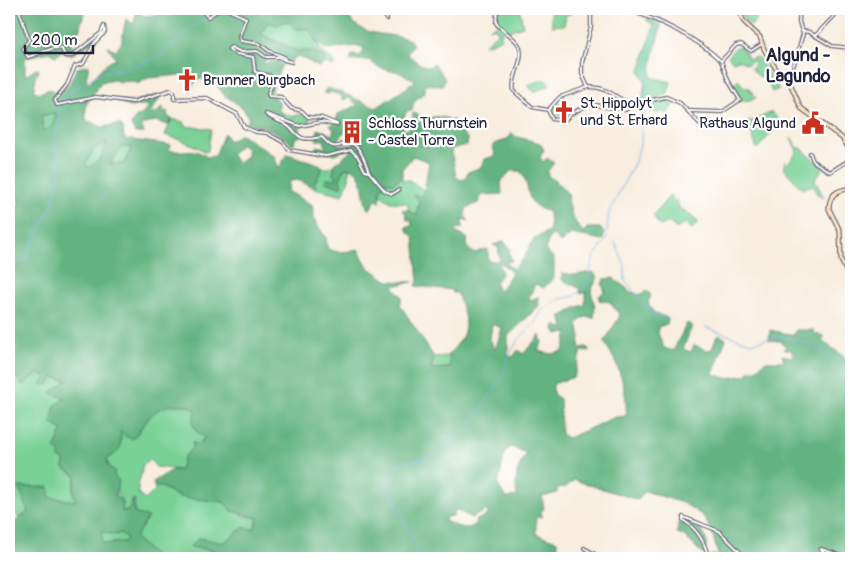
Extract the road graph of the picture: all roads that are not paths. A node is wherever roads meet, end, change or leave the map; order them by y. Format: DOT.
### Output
graph roads {
  1 [pos="208,9"];
  2 [pos="220,9"];
  3 [pos="226,9"];
  4 [pos="387,9"];
  5 [pos="497,9"];
  6 [pos="595,9"];
  7 [pos="623,9"];
  8 [pos="738,9"];
  9 [pos="800,9"];
  10 [pos="840,9"];
  11 [pos="20,10"];
  12 [pos="387,18"];
  13 [pos="802,31"];
  14 [pos="815,36"];
  15 [pos="762,44"];
  16 [pos="851,48"];
  17 [pos="284,60"];
  18 [pos="721,61"];
  19 [pos="292,62"];
  20 [pos="789,81"];
  21 [pos="588,87"];
  22 [pos="635,104"];
  23 [pos="548,110"];
  24 [pos="689,111"];
  25 [pos="699,123"];
  26 [pos="851,152"];
  27 [pos="810,153"];
  28 [pos="851,159"];
  29 [pos="369,172"];
  30 [pos="851,189"];
  31 [pos="399,190"];
  32 [pos="851,281"];
  33 [pos="584,548"];
  34 [pos="602,558"];
  35 [pos="709,558"];
  36 [pos="746,558"];
  37 [pos="826,558"];
  38 [pos="848,558"];
  1 -- 2 [label="street"];
  3 -- 17 [label="street"];
  4 -- 12 [label="street"];
  5 -- 23 [label="street"];
  6 -- 21 [label="street"];
  7 -- 18 [label="street"];
  8 -- 15 [label="main road"];
  9 -- 13 [label="street"];
  10 -- 14 [label="street"];
  11 -- 29 [label="street"];
  13 -- 14 [label="street"];
  13 -- 20 [label="street"];
  14 -- 16 [label="street"];
  15 -- 18 [label="street"];
  15 -- 20 [label="main road"];
  17 -- 19 [label="street"];
  17 -- 29 [label="street"];
  18 -- 24 [label="street"];
  20 -- 26 [label="main road"];
  21 -- 22 [label="street"];
  21 -- 23 [label="street"];
  22 -- 23 [label="street"];
  22 -- 24 [label="street"];
  24 -- 25 [label="street"];
  27 -- 28 [label="street"];
  29 -- 31 [label="street"];
  30 -- 32 [label="main road"];
  33 -- 34 [label="street"];
  35 -- 36 [label="street"];
  37 -- 38 [label="street"];
}
